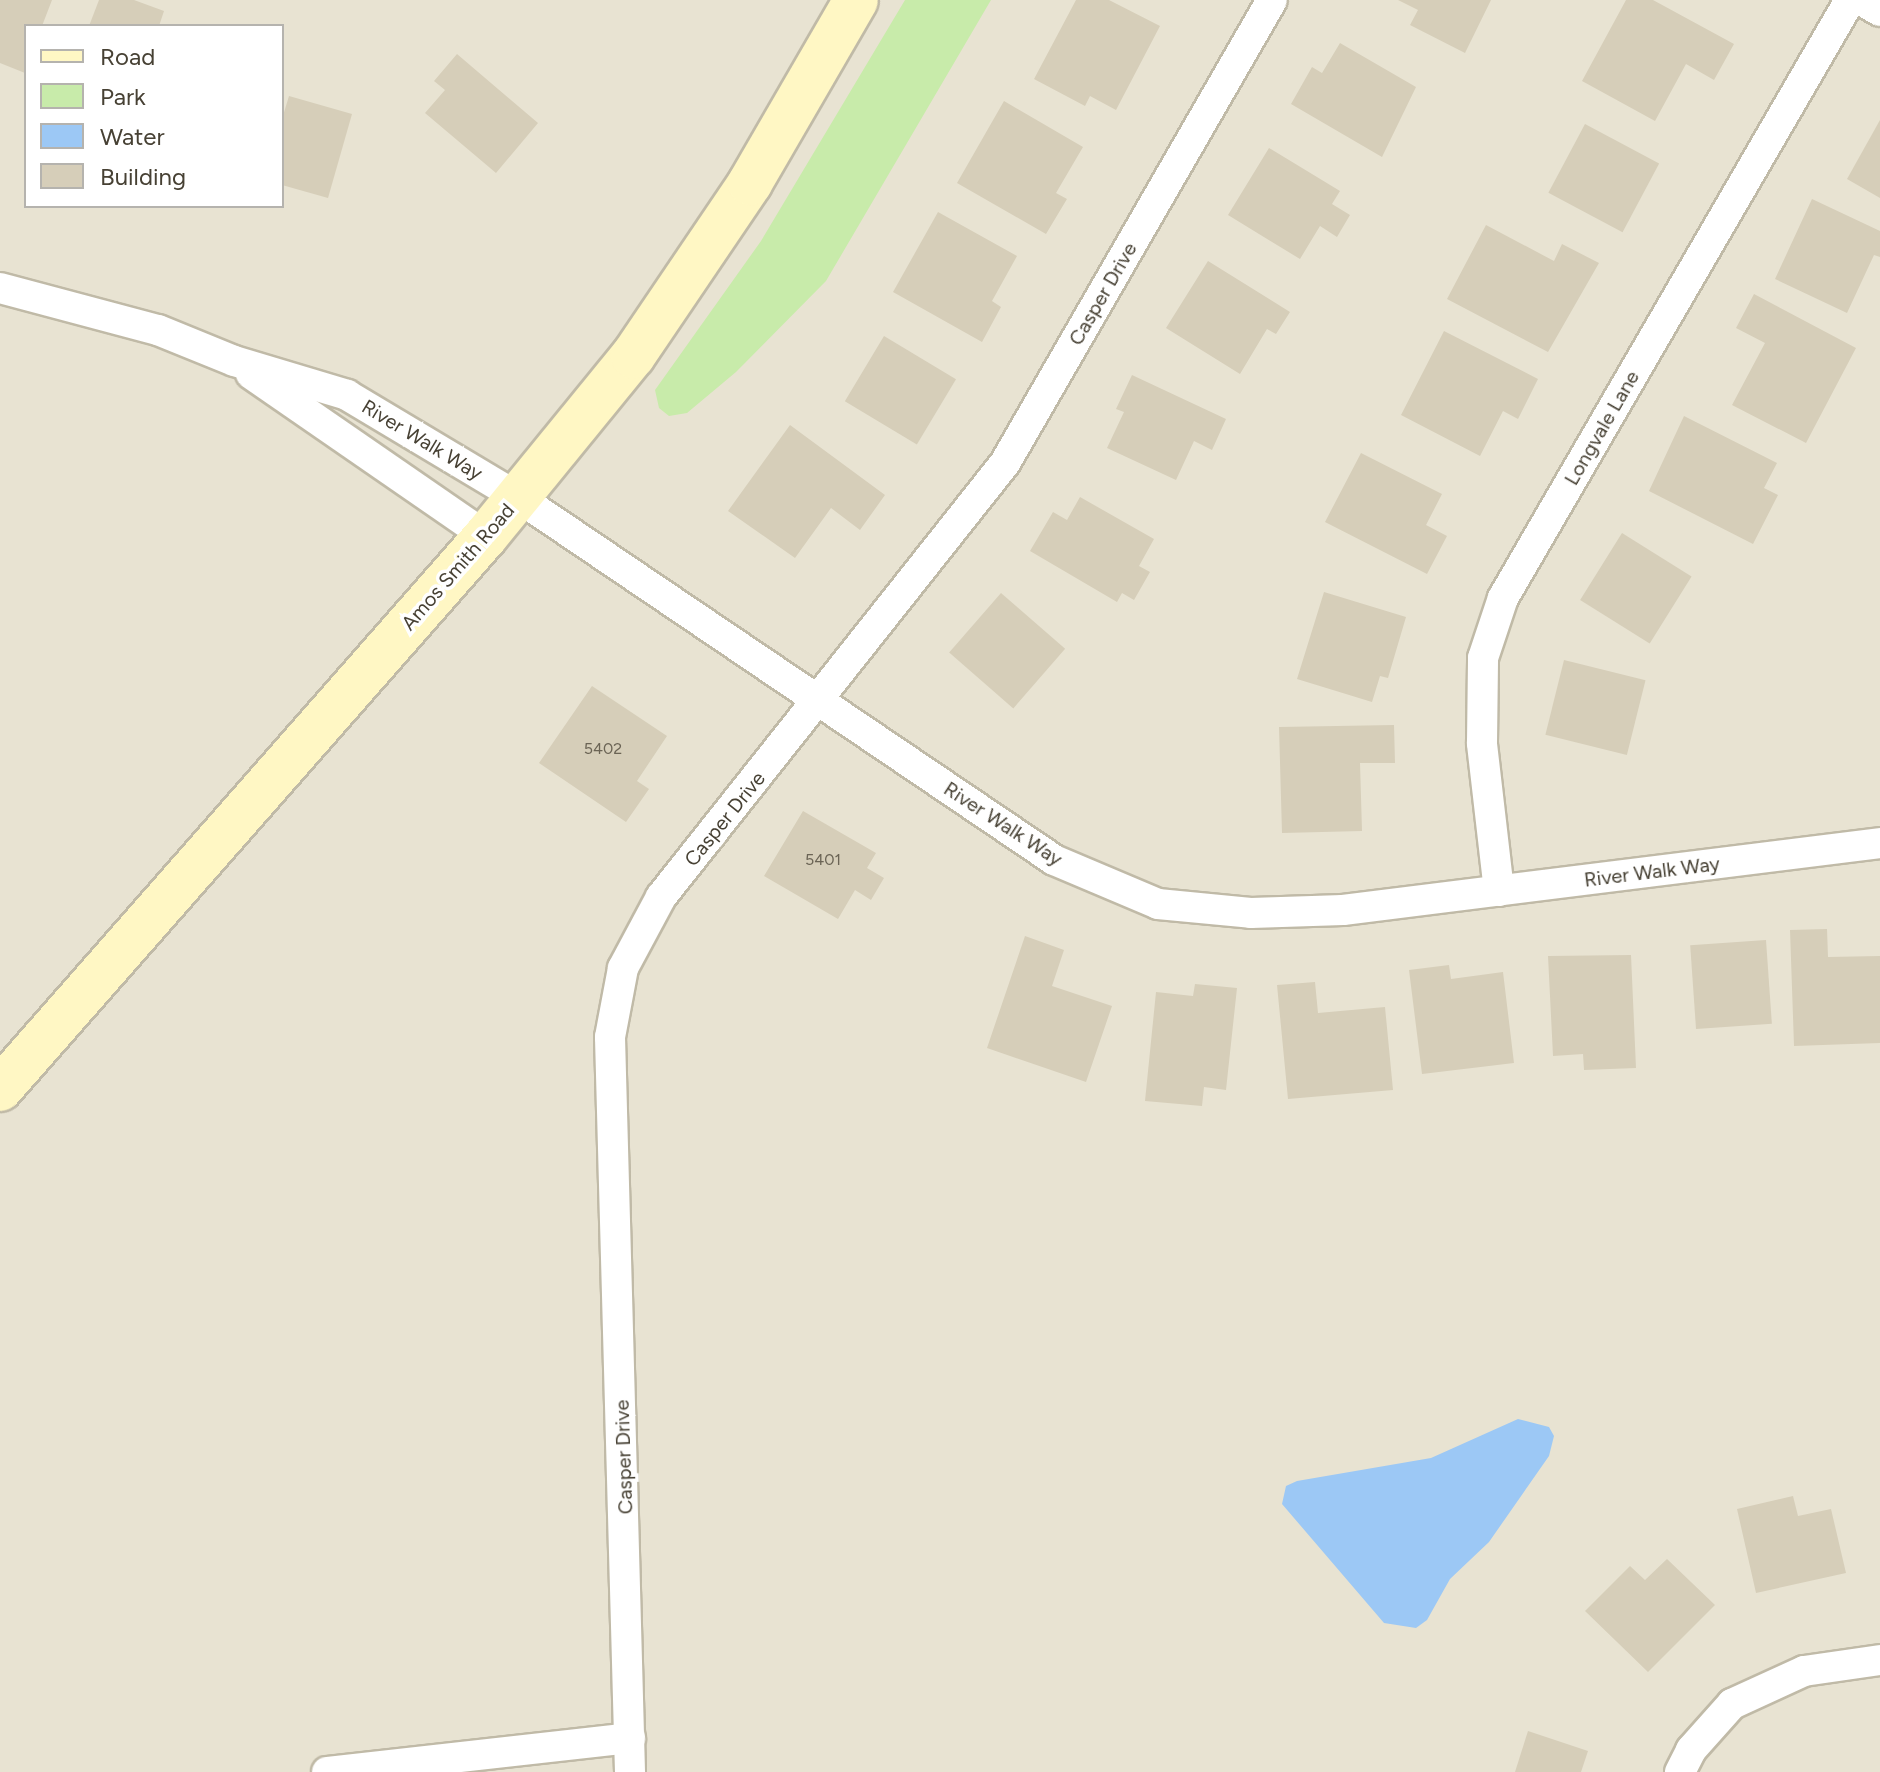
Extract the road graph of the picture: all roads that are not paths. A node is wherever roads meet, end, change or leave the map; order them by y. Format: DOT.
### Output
graph roads {
  1 [pos="856,0"];
  2 [pos="1272,0"];
  3 [pos="1850,0"];
  4 [pos="1861,0"];
  5 [pos="1880,11"];
  6 [pos="0,288"];
  7 [pos="234,361"];
  8 [pos="519,498"];
  9 [pos="486,536"];
  10 [pos="820,702"];
  11 [pos="1880,843"];
  12 [pos="1499,891"];
  13 [pos="0,1089"];
  14 [pos="1880,1660"];
  15 [pos="630,1738"];
  16 [pos="327,1772"];
  17 [pos="630,1772"];
  18 [pos="1680,1772"];
  1 -- 8 [label="street, Amos Smith Road"];
  2 -- 10 [label="street, Casper Drive"];
  3 -- 12 [label="street, Longvale Lane"];
  4 -- 5 [label="street"];
  6 -- 7 [label="street, River Walk Way"];
  7 -- 8 [label="street, River Walk Way"];
  7 -- 9 [label="street, River Walk Way"];
  8 -- 9 [label="street, Amos Smith Road"];
  8 -- 10 [label="street, River Walk Way"];
  9 -- 13 [label="street, Amos Smith Road"];
  10 -- 12 [label="street, River Walk Way"];
  10 -- 15 [label="street, Casper Drive"];
  11 -- 12 [label="street, River Walk Way"];
  14 -- 18 [label="street"];
  15 -- 16 [label="street"];
  15 -- 17 [label="street, Casper Drive"];
}
